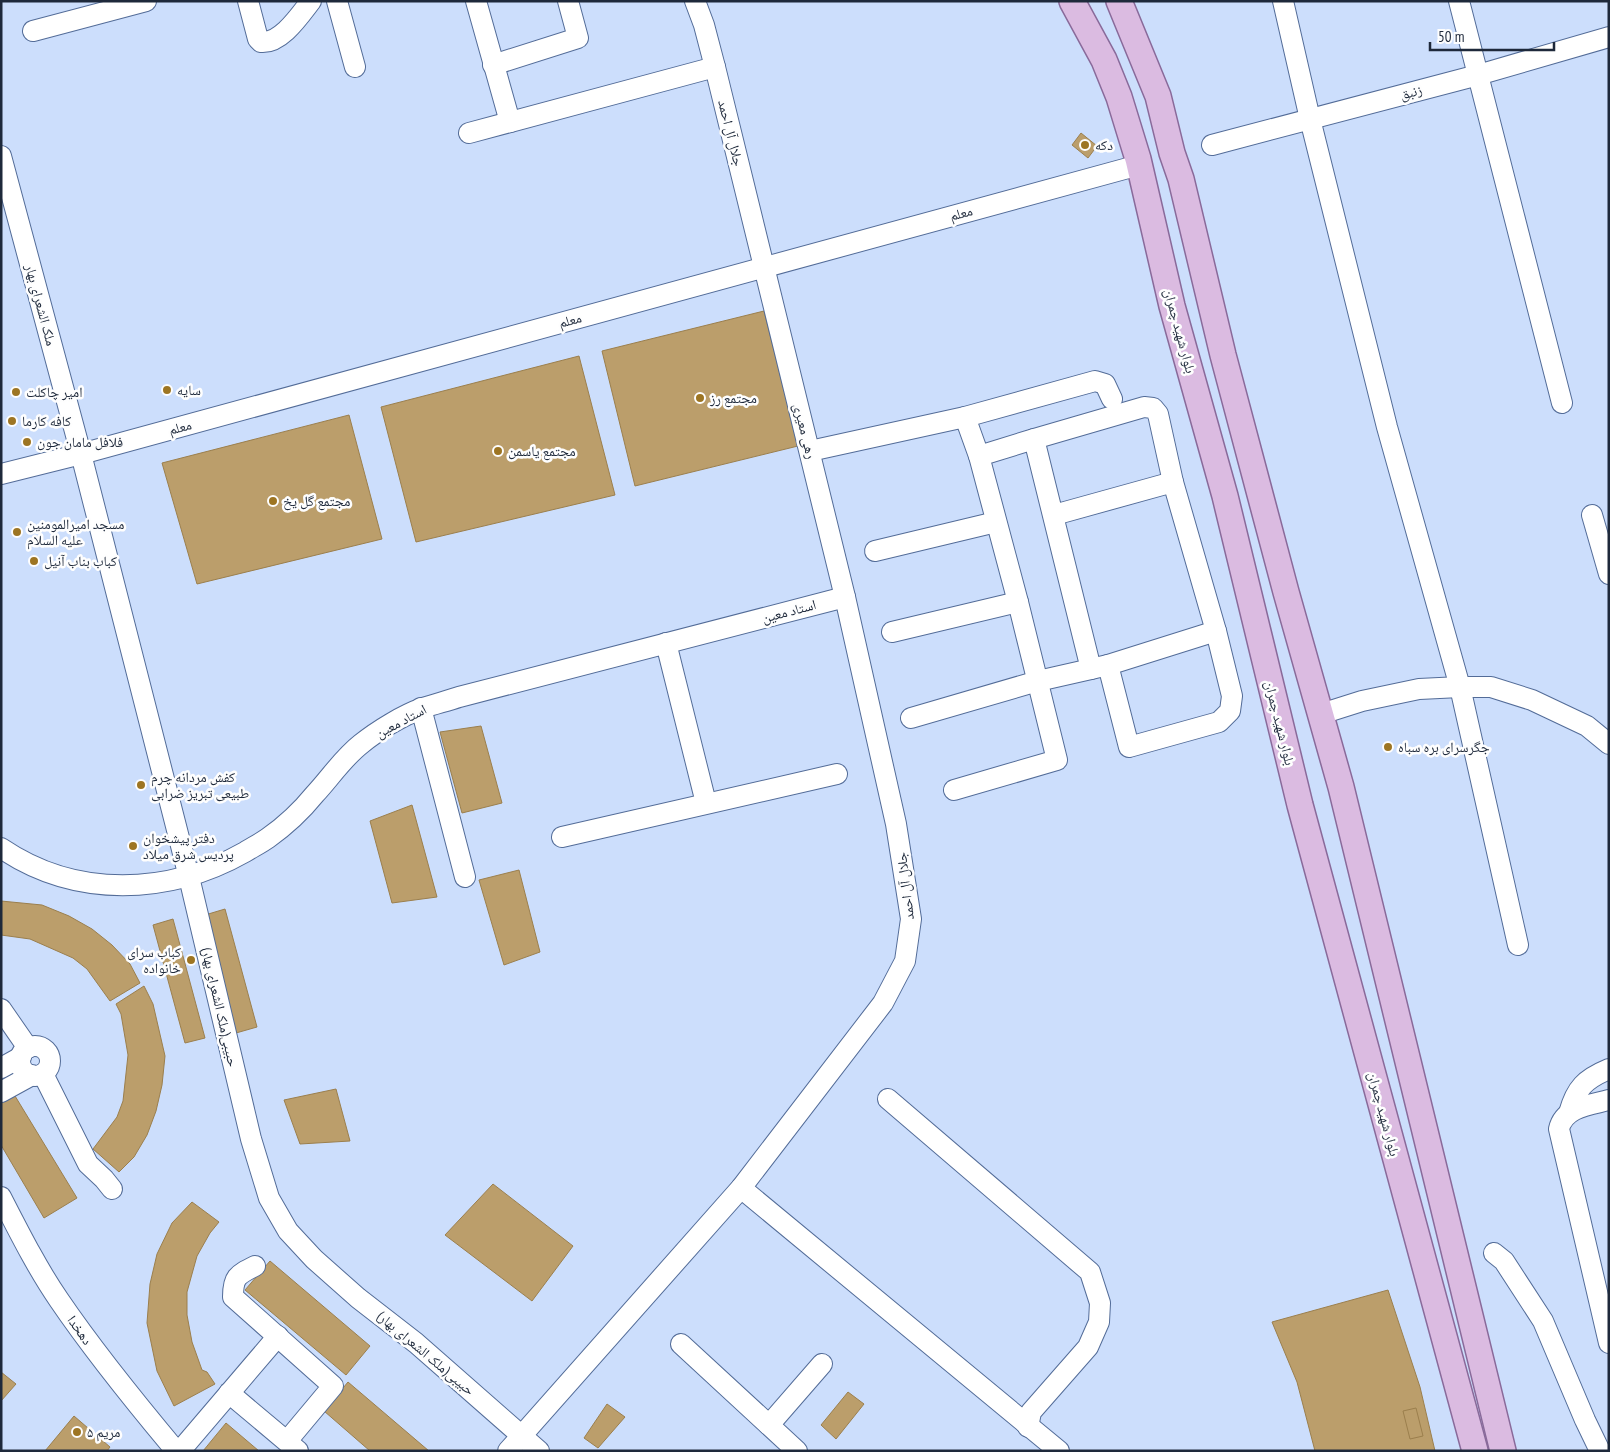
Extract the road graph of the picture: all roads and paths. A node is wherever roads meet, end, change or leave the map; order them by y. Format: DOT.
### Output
graph roads {
  1 [pos="248,1"];
  2 [pos="311,1"];
  3 [pos="337,1"];
  4 [pos="476,1"];
  5 [pos="568,1"];
  6 [pos="696,1"];
  7 [pos="1072,1"];
  8 [pos="1119,1"];
  9 [pos="1283,1"];
  10 [pos="1459,1"];
  11 [pos="134,3"];
  12 [pos="33,31"];
  13 [pos="1609,37"];
  14 [pos="493,65"];
  15 [pos="356,67"];
  16 [pos="715,67"];
  17 [pos="1478,75"];
  18 [pos="1310,118"];
  19 [pos="510,122"];
  20 [pos="469,133"];
  21 [pos="1212,145"];
  22 [pos="1172,153"];
  23 [pos="1,156"];
  24 [pos="1139,165"];
  25 [pos="764,266"];
  26 [pos="1112,399"];
  27 [pos="1562,403"];
  28 [pos="965,417"];
  29 [pos="1034,439"];
  30 [pos="810,451"];
  31 [pos="81,454"];
  32 [pos="978,456"];
  33 [pos="1,474"];
  34 [pos="1174,482"];
  35 [pos="1054,515"];
  36 [pos="1592,515"];
  37 [pos="996,522"];
  38 [pos="875,551"];
  39 [pos="1609,574"];
  40 [pos="845,596"];
  41 [pos="1018,602"];
  42 [pos="1216,631"];
  43 [pos="892,632"];
  44 [pos="666,643"];
  45 [pos="1099,667"];
  46 [pos="1038,682"];
  47 [pos="1460,686"];
  48 [pos="421,708"];
  49 [pos="1321,714"];
  50 [pos="912,718"];
  51 [pos="1609,744"];
  52 [pos="837,774"];
  53 [pos="954,790"];
  54 [pos="706,803"];
  55 [pos="562,837"];
  56 [pos="1,848"];
  57 [pos="189,877"];
  58 [pos="465,877"];
  59 [pos="1518,945"];
  60 [pos="1,1009"];
  61 [pos="24,1052"];
  62 [pos="1,1068"];
  63 [pos="1609,1069"];
  64 [pos="37,1075"];
  65 [pos="1,1092"];
  66 [pos="888,1099"];
  67 [pos="1609,1100"];
  68 [pos="1569,1113"];
  69 [pos="741,1188"];
  70 [pos="112,1189"];
  71 [pos="1,1197"];
  72 [pos="1494,1253"];
  73 [pos="255,1266"];
  74 [pos="278,1336"];
  75 [pos="1609,1343"];
  76 [pos="681,1344"];
  77 [pos="822,1364"];
  78 [pos="229,1393"];
  79 [pos="769,1425"];
  80 [pos="1028,1427"];
  81 [pos="522,1434"];
  82 [pos="292,1446"];
  83 [pos="176,1451"];
  84 [pos="180,1451"];
  85 [pos="508,1451"];
  86 [pos="539,1451"];
  87 [pos="797,1451"];
  88 [pos="1059,1451"];
  89 [pos="1475,1451"];
  90 [pos="1504,1451"];
  91 [pos="1600,1451"];
  1 -- 2 [label="street"];
  3 -- 15 [label="street"];
  4 -- 14 [label="street"];
  5 -- 14 [label="street"];
  6 -- 16 [label="street, جلال آل احمد"];
  7 -- 24 [label="main road, بلوار شهید چمران"];
  8 -- 22 [label="main road"];
  9 -- 18 [label="street"];
  10 -- 17 [label="street"];
  11 -- 12 [label="street"];
  13 -- 17 [label="street, زنبق"];
  14 -- 19 [label="street"];
  16 -- 19 [label="street"];
  16 -- 25 [label="street, جلال آل احمد"];
  17 -- 18 [label="street, زنبق"];
  17 -- 27 [label="street"];
  18 -- 21 [label="street, زنبق"];
  18 -- 47 [label="street"];
  19 -- 20 [label="street"];
  22 -- 24 [label="main road"];
  22 -- 49 [label="main road"];
  23 -- 31 [label="street, ملک الشعرای بهار"];
  24 -- 25 [label="street, معلم"];
  24 -- 89 [label="main road, بلوار شهید چمران"];
  25 -- 30 [label="street, رهی معیری"];
  25 -- 31 [label="street, معلم"];
  26 -- 28 [label="street"];
  28 -- 30 [label="street"];
  28 -- 32 [label="street"];
  29 -- 32 [label="street"];
  29 -- 34 [label="street"];
  29 -- 35 [label="street"];
  30 -- 40 [label="street, رهی معیری"];
  31 -- 33 [label="street, معلم"];
  31 -- 57 [label="street, حبیبی(ملک الشعرای بهار)"];
  32 -- 37 [label="street"];
  34 -- 35 [label="street"];
  34 -- 42 [label="street"];
  35 -- 45 [label="street"];
  36 -- 39 [label="street"];
  37 -- 38 [label="street"];
  37 -- 41 [label="street"];
  40 -- 44 [label="street, استاد معین"];
  40 -- 69 [label="street, جلال آل احمد"];
  41 -- 43 [label="street"];
  41 -- 46 [label="street"];
  42 -- 45 [label="street"];
  42 -- 45 [label="street"];
  44 -- 48 [label="street, استاد معین"];
  44 -- 54 [label="street"];
  45 -- 46 [label="street"];
  46 -- 50 [label="street"];
  46 -- 53 [label="street"];
  47 -- 49 [label="street"];
  47 -- 51 [label="street"];
  47 -- 59 [label="street"];
  48 -- 57 [label="street, استاد معین"];
  48 -- 58 [label="street"];
  49 -- 90 [label="main road"];
  52 -- 54 [label="street"];
  54 -- 55 [label="street"];
  56 -- 57 [label="street, استاد معین"];
  57 -- 81 [label="street, حبیبی(ملک الشعرای بهار)"];
  60 -- 61 [label="street"];
  61 -- 62 [label="street"];
  61 -- 64 [label="street"];
  61 -- 64 [label="street"];
  63 -- 68 [label="street"];
  64 -- 65 [label="street"];
  64 -- 70 [label="street"];
  66 -- 80 [label="street"];
  67 -- 68 [label="street"];
  68 -- 75 [label="street"];
  69 -- 80 [label="street"];
  69 -- 81 [label="street, جلال آل احمد"];
  71 -- 83 [label="street, دهخدا"];
  72 -- 91 [label="street"];
  73 -- 74 [label="street"];
  74 -- 78 [label="street"];
  74 -- 82 [label="street"];
  76 -- 79 [label="street"];
  77 -- 79 [label="street"];
  78 -- 82 [label="street"];
  78 -- 84 [label="street"];
  79 -- 87 [label="street"];
  80 -- 88 [label="street"];
  81 -- 85 [label="street, جلال آل احمد"];
  81 -- 86 [label="street, حبیبی(ملک الشعرای بهار)"];
}
